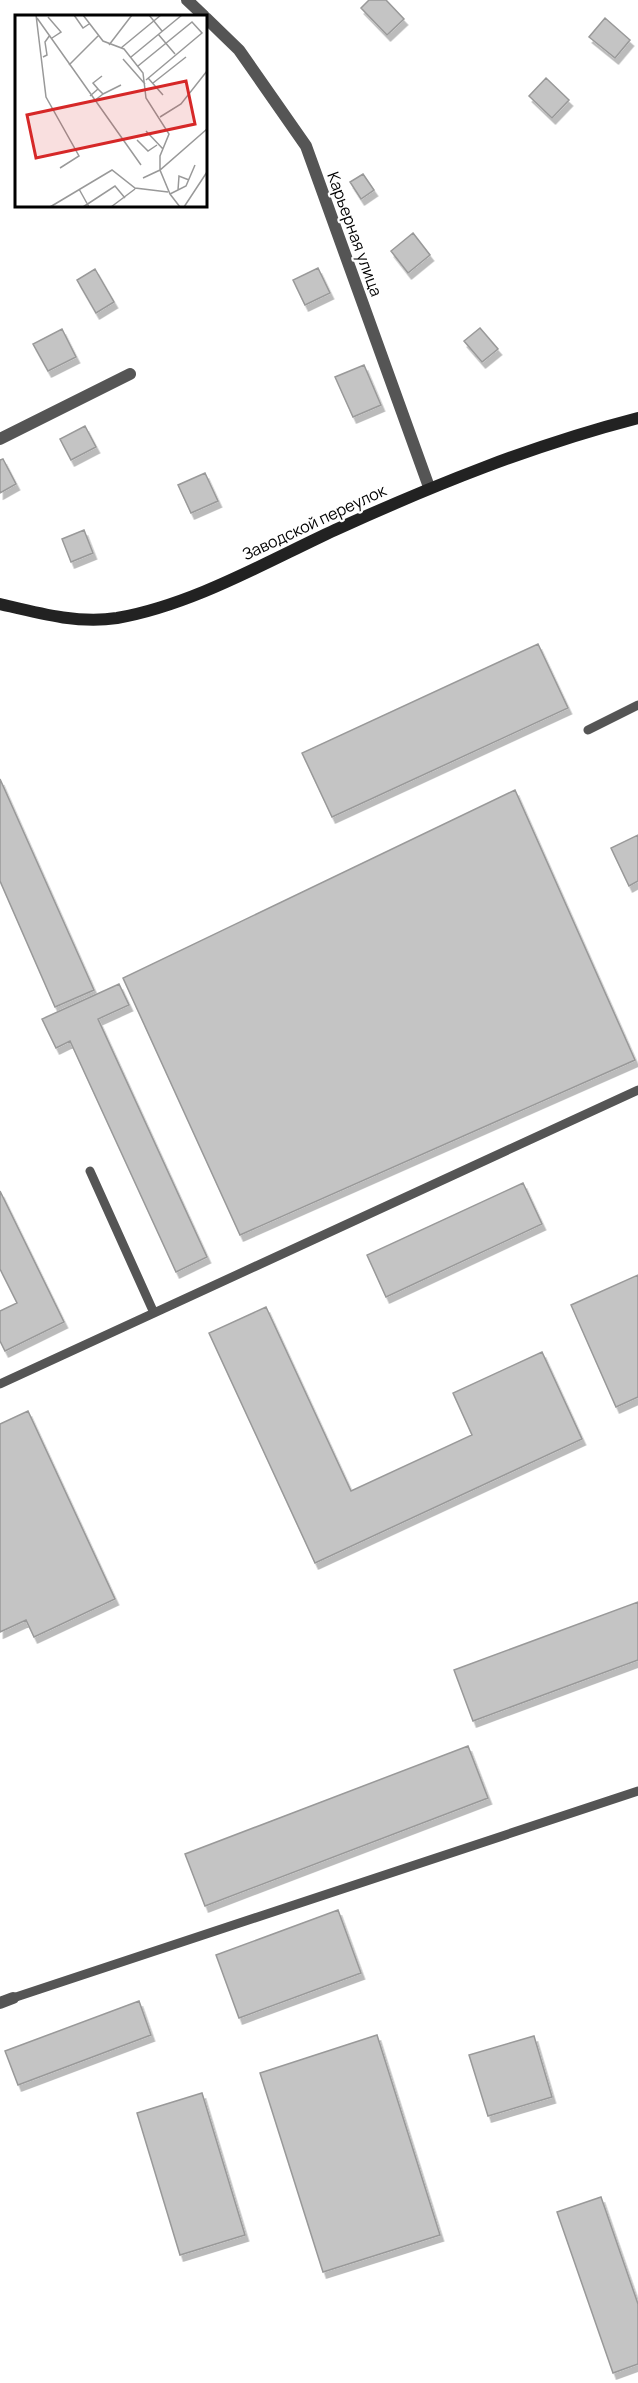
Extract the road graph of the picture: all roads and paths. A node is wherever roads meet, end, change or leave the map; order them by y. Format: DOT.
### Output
graph roads {
  1 [pos="187,0"];
  2 [pos="203,15"];
  3 [pos="207,19"];
  4 [pos="130,374"];
  5 [pos="638,418"];
  6 [pos="0,440"];
  7 [pos="429,487"];
  8 [pos="0,604"];
  9 [pos="638,705"];
  10 [pos="588,730"];
  11 [pos="638,1090"];
  12 [pos="90,1171"];
  13 [pos="154,1313"];
  14 [pos="0,1382"];
  15 [pos="638,1791"];
  16 [pos="13,1998"];
  17 [pos="0,2003"];
  1 -- 2 [label="street, Карьерная улица"];
  3 -- 7 [label="street, Карьерная улица"];
  4 -- 6 [label="street"];
  5 -- 7 [label="main road, Заводской переулок"];
  7 -- 8 [label="main road, Заводской переулок"];
  9 -- 10 [label="lane"];
  11 -- 13 [label="lane"];
  12 -- 13 [label="lane"];
  13 -- 14 [label="lane"];
  15 -- 16 [label="lane"];
  16 -- 17 [label="street"];
}
